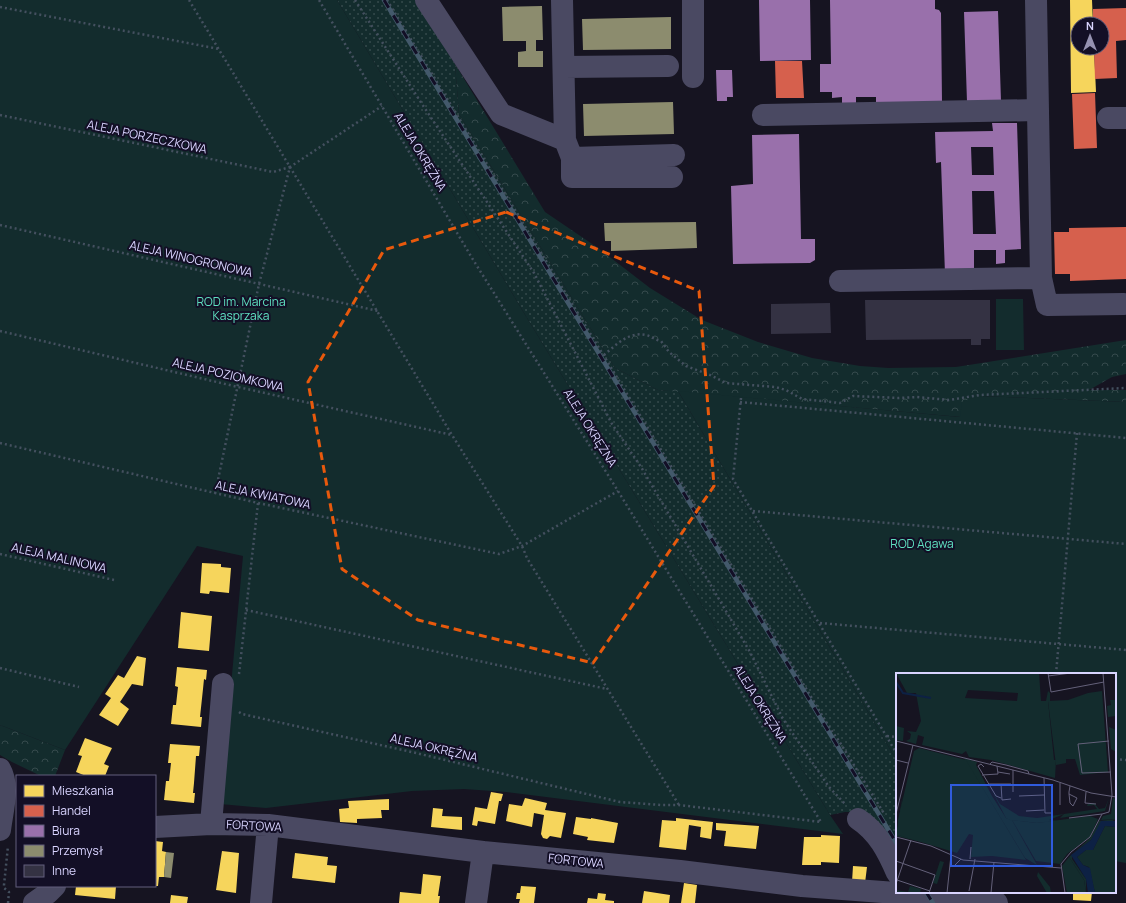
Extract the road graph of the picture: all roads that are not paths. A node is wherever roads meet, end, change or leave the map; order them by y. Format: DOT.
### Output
graph roads {
  1 [pos="426,0"];
  2 [pos="562,0"];
  3 [pos="693,0"];
  4 [pos="1036,0"];
  5 [pos="668,66"];
  6 [pos="564,67"];
  7 [pos="693,77"];
  8 [pos="1037,110"];
  9 [pos="763,115"];
  10 [pos="568,149"];
  11 [pos="674,155"];
  12 [pos="672,177"];
  13 [pos="1041,278"];
  14 [pos="840,281"];
  15 [pos="1124,304"];
  16 [pos="231,680"];
  17 [pos="7,774"];
  18 [pos="858,819"];
  19 [pos="211,824"];
  20 [pos="268,825"];
  21 [pos="156,827"];
  22 [pos="4,838"];
  23 [pos="483,852"];
  24 [pos="896,870"];
  25 [pos="54,887"];
  26 [pos="896,892"];
  27 [pos="906,893"];
  28 [pos="34,903"];
  29 [pos="260,903"];
  30 [pos="476,903"];
  31 [pos="997,903"];
  1 -- 10 [label="street"];
  2 -- 6 [label="street"];
  3 -- 7 [label="street"];
  4 -- 8 [label="street"];
  5 -- 6 [label="street"];
  6 -- 10 [label="street"];
  8 -- 9 [label="street"];
  8 -- 13 [label="street"];
  10 -- 11 [label="street"];
  10 -- 12 [label="street"];
  13 -- 14 [label="street"];
  13 -- 15 [label="street"];
  16 -- 19 [label="street"];
  17 -- 22 [label="street"];
  18 -- 24 [label="street"];
  19 -- 20 [label="street, FORTOWA"];
  19 -- 21 [label="street, FORTOWA"];
  20 -- 23 [label="street, FORTOWA"];
  20 -- 29 [label="street"];
  23 -- 26 [label="street, FORTOWA"];
  23 -- 30 [label="street"];
  25 -- 28 [label="street"];
  27 -- 31 [label="street, FORTOWA"];
}
